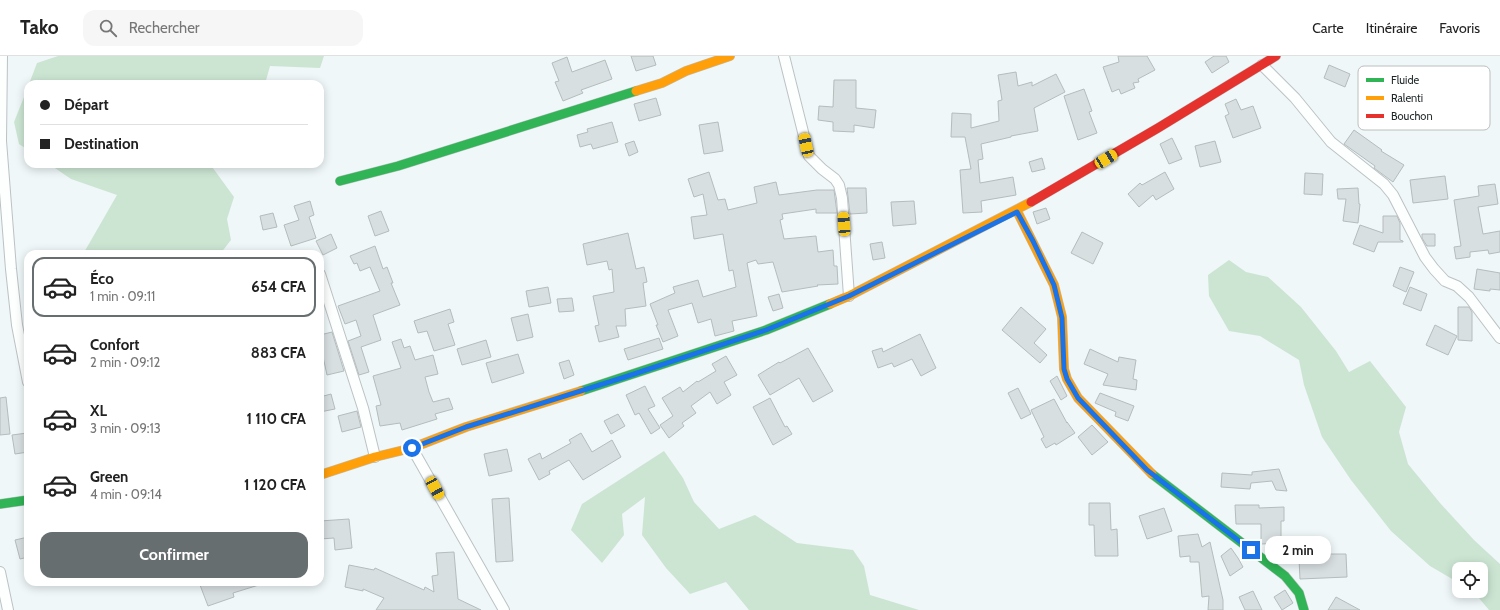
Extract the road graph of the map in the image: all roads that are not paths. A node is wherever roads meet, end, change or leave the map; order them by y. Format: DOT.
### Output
graph roads {
  1 [pos="2,56"];
  2 [pos="730,56"];
  3 [pos="784,56"];
  4 [pos="1276,56"];
  5 [pos="1262,65"];
  6 [pos="340,182"];
  7 [pos="1017,212"];
  8 [pos="324,286"];
  9 [pos="849,296"];
  10 [pos="1500,338"];
  11 [pos="24,361"];
  12 [pos="412,448"];
  13 [pos="376,457"];
  14 [pos="324,474"];
  15 [pos="24,501"];
  16 [pos="0,504"];
  17 [pos="0,572"];
  18 [pos="8,610"];
  19 [pos="504,610"];
  20 [pos="1304,610"];
  1 -- 11 [label="street"];
  2 -- 6 [label="street"];
  3 -- 9 [label="street"];
  4 -- 5 [label="street"];
  5 -- 7 [label="street"];
  5 -- 10 [label="street"];
  7 -- 9 [label="street"];
  7 -- 20 [label="street"];
  8 -- 13 [label="street"];
  9 -- 12 [label="street"];
  12 -- 13 [label="street"];
  12 -- 19 [label="street"];
  13 -- 14 [label="street"];
  15 -- 16 [label="street"];
  17 -- 18 [label="street"];
}
